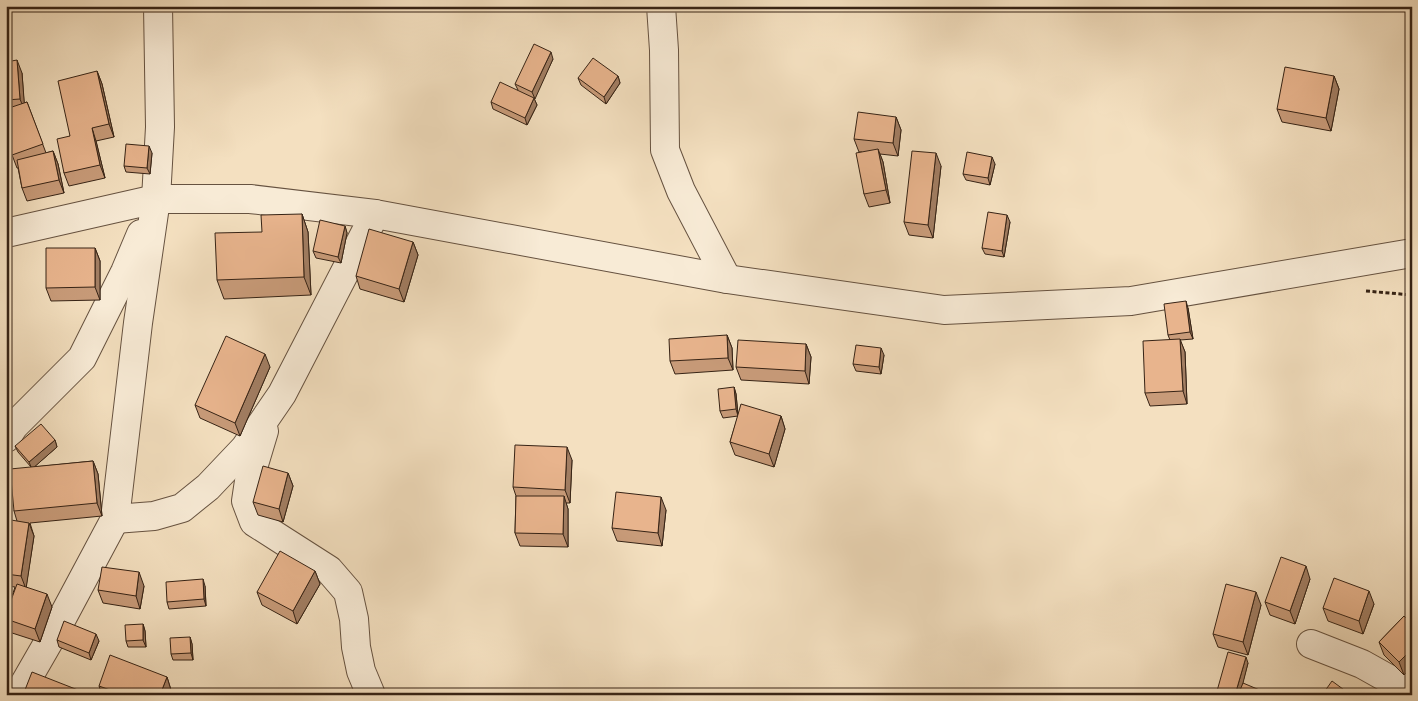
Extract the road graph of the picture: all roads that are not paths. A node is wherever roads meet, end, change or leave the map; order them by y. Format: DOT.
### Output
graph roads {
  1 [pos="158,6"];
  2 [pos="661,6"];
  3 [pos="156,199"];
  4 [pos="375,214"];
  5 [pos="6,232"];
  6 [pos="1412,253"];
  7 [pos="727,279"];
  8 [pos="269,412"];
  9 [pos="6,438"];
  10 [pos="115,518"];
  11 [pos="1311,644"];
  12 [pos="1412,692"];
  13 [pos="18,695"];
  14 [pos="371,695"];
  1 -- 3 [label="street"];
  2 -- 7 [label="street"];
  3 -- 4 [label="street"];
  3 -- 5 [label="street"];
  3 -- 9 [label="street"];
  3 -- 10 [label="street"];
  4 -- 7 [label="street"];
  4 -- 8 [label="street"];
  6 -- 7 [label="street"];
  8 -- 10 [label="street"];
  8 -- 14 [label="street"];
  10 -- 13 [label="street"];
  11 -- 12 [label="street"];
}
